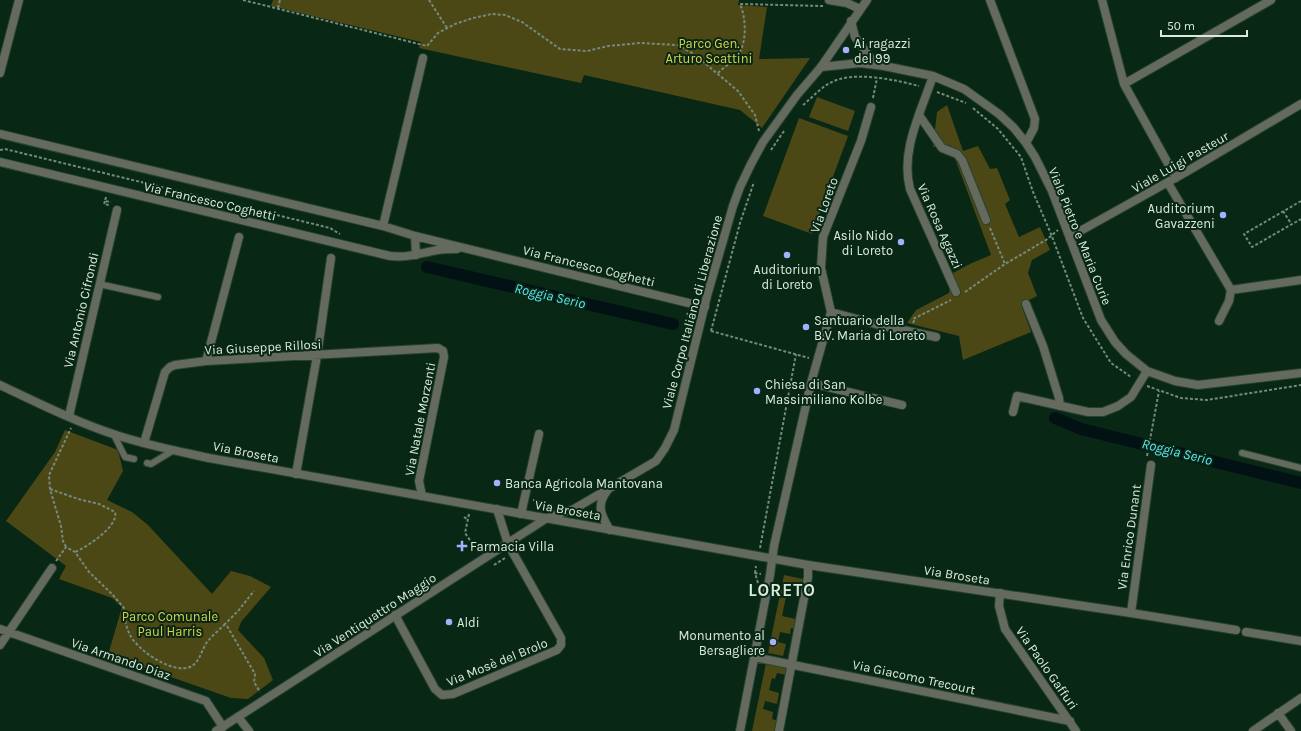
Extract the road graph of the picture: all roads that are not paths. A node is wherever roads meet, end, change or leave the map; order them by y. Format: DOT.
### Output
graph roads {
  1 [pos="18,0"];
  2 [pos="867,0"];
  3 [pos="990,0"];
  4 [pos="1102,0"];
  5 [pos="1271,0"];
  6 [pos="826,3"];
  7 [pos="860,9"];
  8 [pos="851,21"];
  9 [pos="423,58"];
  10 [pos="884,66"];
  11 [pos="822,67"];
  12 [pos="0,73"];
  13 [pos="932,76"];
  14 [pos="1124,84"];
  15 [pos="1301,104"];
  16 [pos="871,107"];
  17 [pos="919,115"];
  18 [pos="0,134"];
  19 [pos="1026,143"];
  20 [pos="0,162"];
  21 [pos="1176,178"];
  22 [pos="1168,183"];
  23 [pos="117,210"];
  24 [pos="986,220"];
  25 [pos="384,226"];
  26 [pos="415,236"];
  27 [pos="239,237"];
  28 [pos="1070,239"];
  29 [pos="469,248"];
  30 [pos="416,254"];
  31 [pos="331,258"];
  32 [pos="1301,280"];
  33 [pos="99,284"];
  34 [pos="1232,290"];
  35 [pos="957,294"];
  36 [pos="158,297"];
  37 [pos="1026,304"];
  38 [pos="704,306"];
  39 [pos="831,312"];
  40 [pos="1219,321"];
  41 [pos="936,337"];
  42 [pos="438,348"];
  43 [pos="317,356"];
  44 [pos="206,361"];
  45 [pos="1147,371"];
  46 [pos="1301,373"];
  47 [pos="811,383"];
  48 [pos="0,385"];
  49 [pos="902,405"];
  50 [pos="1060,406"];
  51 [pos="1013,412"];
  52 [pos="69,416"];
  53 [pos="538,434"];
  54 [pos="114,435"];
  55 [pos="144,443"];
  56 [pos="174,450"];
  57 [pos="1242,453"];
  58 [pos="134,459"];
  59 [pos="147,463"];
  60 [pos="1151,465"];
  61 [pos="1301,468"];
  62 [pos="296,474"];
  63 [pos="607,490"];
  64 [pos="422,496"];
  65 [pos="497,509"];
  66 [pos="521,514"];
  67 [pos="547,518"];
  68 [pos="610,530"];
  69 [pos="508,544"];
  70 [pos="772,559"];
  71 [pos="808,565"];
  72 [pos="52,568"];
  73 [pos="1000,594"];
  74 [pos="1130,613"];
  75 [pos="395,615"];
  76 [pos="0,629"];
  77 [pos="9,632"];
  78 [pos="1301,641"];
  79 [pos="0,645"];
  80 [pos="754,657"];
  81 [pos="791,664"];
  82 [pos="1301,698"];
  83 [pos="1278,713"];
  84 [pos="238,717"];
  85 [pos="1070,721"];
  86 [pos="219,729"];
  87 [pos="249,731"];
  88 [pos="740,731"];
  89 [pos="779,731"];
  90 [pos="1076,731"];
  91 [pos="1253,731"];
  92 [pos="1291,731"];
  1 -- 12 [label="street"];
  2 -- 7 [label="street, Viale Corpo Italiano di Liberazione"];
  3 -- 19 [label="street"];
  4 -- 14 [label="street"];
  5 -- 14 [label="street"];
  6 -- 7 [label="street"];
  7 -- 8 [label="street, Viale Corpo Italiano di Liberazione"];
  8 -- 10 [label="street"];
  8 -- 11 [label="street, Viale Corpo Italiano di Liberazione"];
  9 -- 25 [label="street"];
  10 -- 11 [label="street, Viale Pietro e Maria Curie"];
  10 -- 13 [label="street, Viale Pietro e Maria Curie"];
  11 -- 38 [label="street, Viale Corpo Italiano di Liberazione"];
  13 -- 17 [label="street, Via Rosa Agazzi"];
  13 -- 19 [label="street, Viale Pietro e Maria Curie"];
  14 -- 21 [label="street"];
  15 -- 21 [label="street, Viale Luigi Pasteur"];
  16 -- 39 [label="street, Via Loreto"];
  17 -- 24 [label="street"];
  17 -- 35 [label="street, Via Rosa Agazzi"];
  18 -- 25 [label="street, Via Francesco Coghetti"];
  19 -- 28 [label="street, Viale Pietro e Maria Curie"];
  20 -- 30 [label="street, Via Francesco Coghetti"];
  21 -- 22 [label="street, Viale Luigi Pasteur"];
  22 -- 28 [label="street, Viale Luigi Pasteur"];
  22 -- 34 [label="street"];
  23 -- 33 [label="street, Via Antonio Cifrondi"];
  25 -- 26 [label="street, Via Francesco Coghetti"];
  26 -- 29 [label="street, Via Francesco Coghetti"];
  26 -- 30 [label="street"];
  27 -- 44 [label="street"];
  28 -- 45 [label="street, Viale Pietro e Maria Curie"];
  29 -- 30 [label="street, Via Francesco Coghetti"];
  29 -- 38 [label="street, Via Francesco Coghetti"];
  31 -- 43 [label="street"];
  32 -- 34 [label="street"];
  33 -- 36 [label="lane"];
  33 -- 52 [label="street, Via Antonio Cifrondi"];
  34 -- 40 [label="street"];
  37 -- 50 [label="street"];
  38 -- 63 [label="street, Viale Corpo Italiano di Liberazione"];
  39 -- 41 [label="street"];
  39 -- 47 [label="street, Via Loreto"];
  42 -- 43 [label="street, Via Giuseppe Rillosi"];
  42 -- 64 [label="street, Via Natale Morzenti"];
  43 -- 44 [label="street, Via Giuseppe Rillosi"];
  43 -- 62 [label="street"];
  44 -- 55 [label="street, Via Giuseppe Rillosi"];
  45 -- 46 [label="street, Viale Pietro e Maria Curie"];
  45 -- 50 [label="street"];
  47 -- 49 [label="street"];
  47 -- 70 [label="street, Via Loreto"];
  48 -- 52 [label="street, Via Broseta"];
  50 -- 51 [label="street"];
  52 -- 54 [label="street, Via Broseta"];
  53 -- 66 [label="street, Via Broseta"];
  54 -- 55 [label="street, Via Broseta"];
  54 -- 58 [label="lane"];
  55 -- 56 [label="street, Via Broseta"];
  56 -- 59 [label="lane"];
  56 -- 62 [label="street, Via Broseta"];
  57 -- 61 [label="lane"];
  60 -- 74 [label="street, Via Enrico Dunant"];
  62 -- 64 [label="street, Via Broseta"];
  63 -- 67 [label="street, Viale Corpo Italiano di Liberazione"];
  63 -- 68 [label="street, Via Broseta"];
  64 -- 65 [label="street, Via Broseta"];
  65 -- 66 [label="street, Via Broseta"];
  65 -- 69 [label="street"];
  66 -- 67 [label="street, Via Broseta"];
  67 -- 68 [label="street, Via Broseta"];
  67 -- 69 [label="street, Via Ventiquattro Maggio"];
  68 -- 70 [label="street, Via Broseta"];
  69 -- 75 [label="street, Via Ventiquattro Maggio"];
  69 -- 75 [label="street, Via Mosè del Brolo"];
  70 -- 71 [label="street, Via Broseta"];
  70 -- 80 [label="street, Via Loreto"];
  71 -- 73 [label="street, Via Broseta"];
  71 -- 81 [label="street"];
  72 -- 77 [label="street"];
  73 -- 74 [label="street, Via Broseta"];
  73 -- 85 [label="street, Via Paolo Gaffuri"];
  74 -- 78 [label="street, Via Broseta"];
  75 -- 84 [label="street, Via Ventiquattro Maggio"];
  76 -- 77 [label="street, Via Armando Diaz"];
  77 -- 79 [label="street"];
  77 -- 86 [label="street, Via Armando Diaz"];
  80 -- 81 [label="street, Via Giacomo Trecourt"];
  80 -- 88 [label="street, Via Loreto"];
  81 -- 85 [label="street, Via Giacomo Trecourt"];
  81 -- 89 [label="street"];
  82 -- 83 [label="street"];
  83 -- 91 [label="street"];
  83 -- 92 [label="street"];
  84 -- 86 [label="street, Via Ventiquattro Maggio"];
  84 -- 87 [label="street"];
  85 -- 90 [label="street, Via Paolo Gaffuri"];
}
